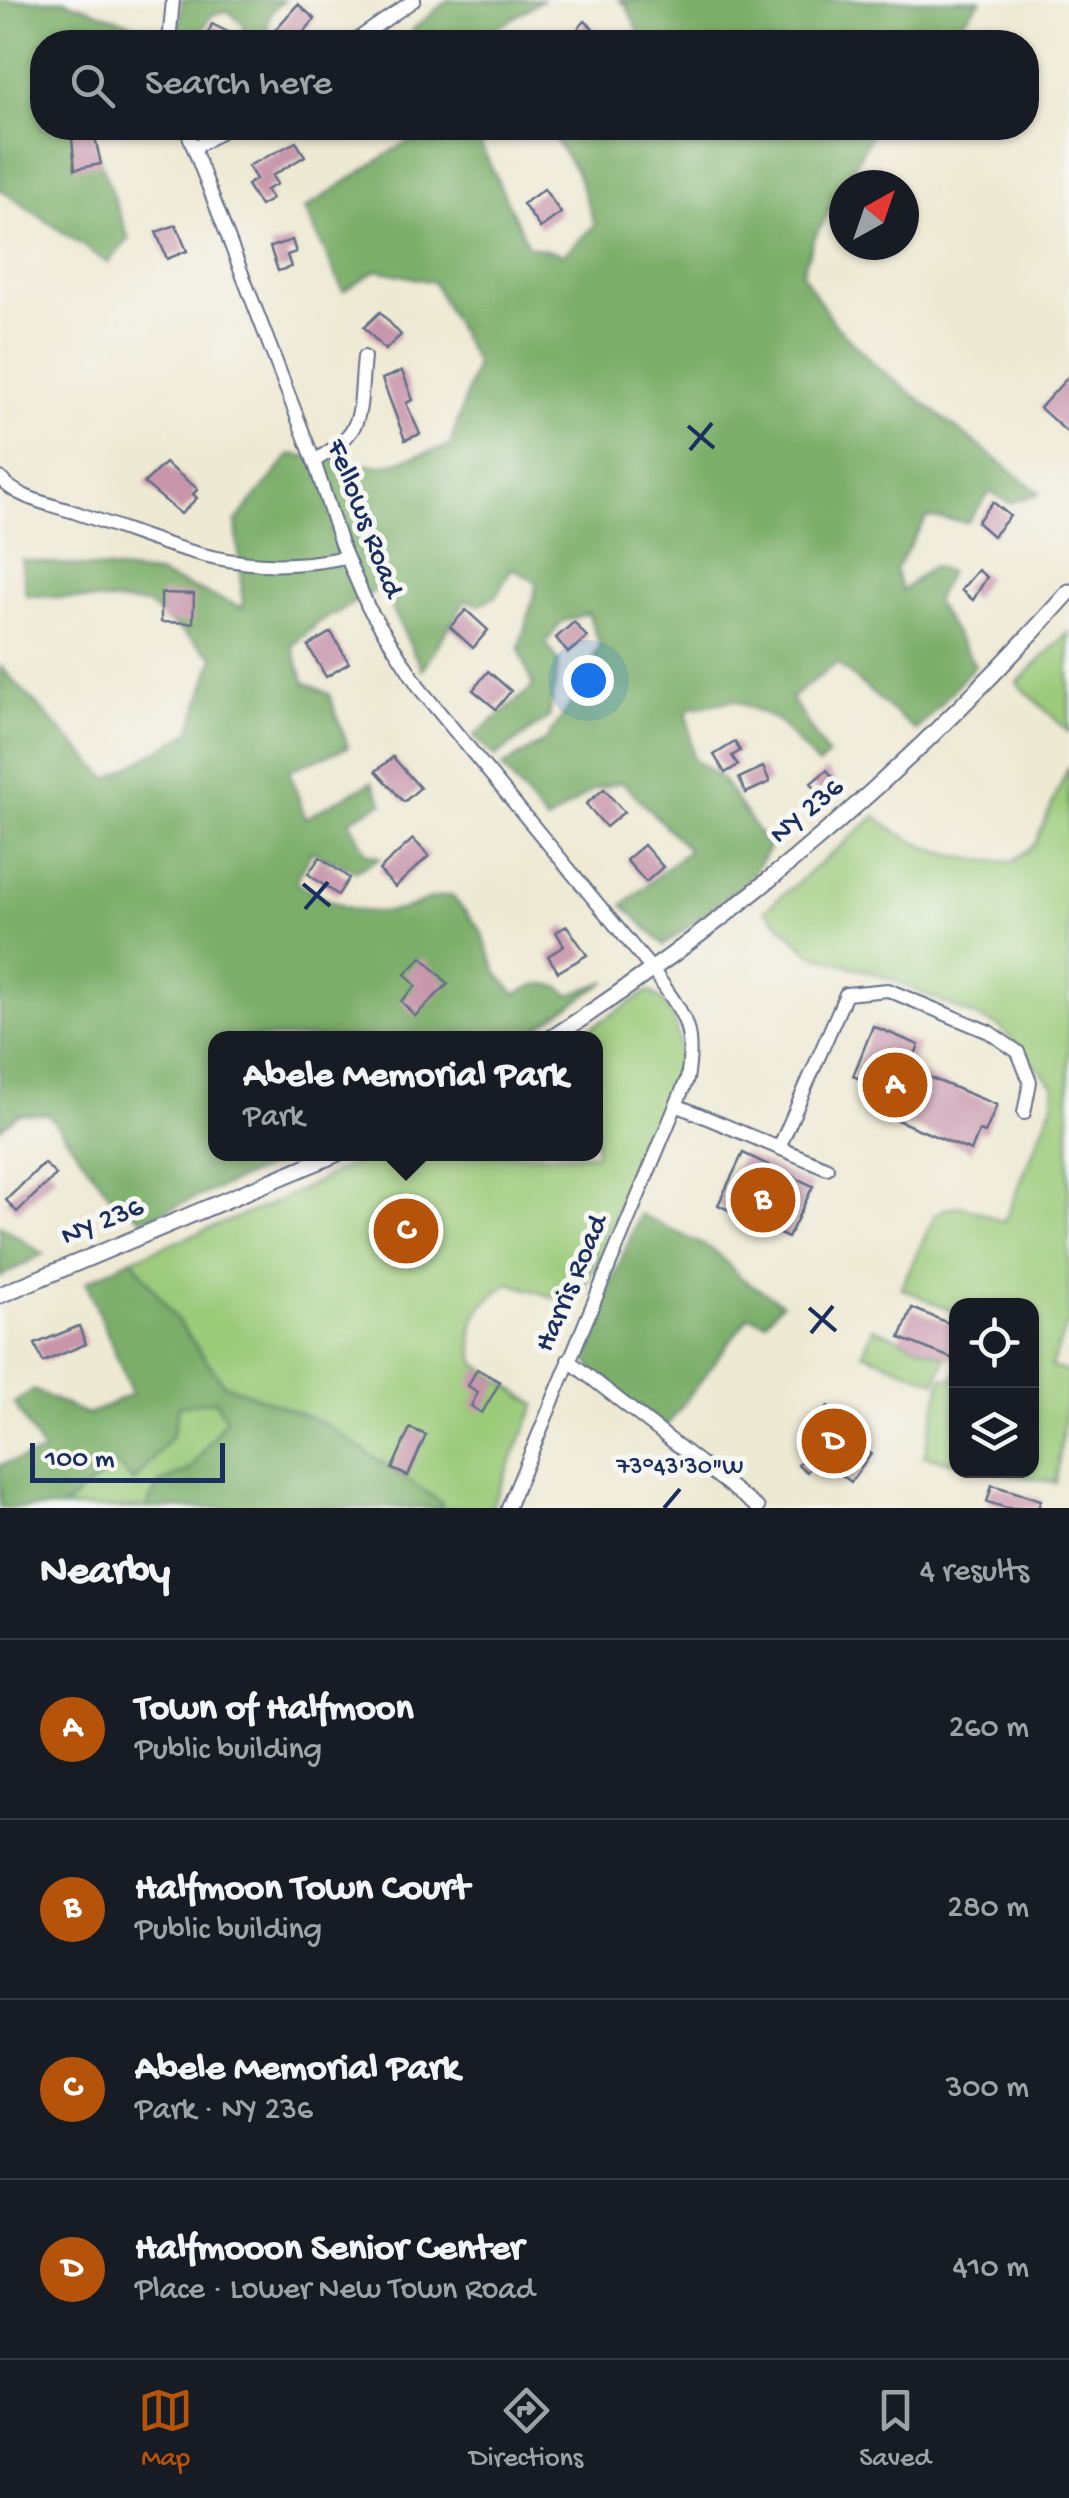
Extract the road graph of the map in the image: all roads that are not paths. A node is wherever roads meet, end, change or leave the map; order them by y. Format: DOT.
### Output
graph roads {
  1 [pos="173,0"];
  2 [pos="414,0"];
  3 [pos="170,30"];
  4 [pos="371,30"];
  5 [pos="191,140"];
  6 [pos="207,140"];
  7 [pos="194,148"];
  8 [pos="364,357"];
  9 [pos="314,461"];
  10 [pos="0,478"];
  11 [pos="346,557"];
  12 [pos="1069,592"];
  13 [pos="654,972"];
  14 [pos="563,1031"];
  15 [pos="676,1105"];
  16 [pos="1024,1113"];
  17 [pos="778,1148"];
  18 [pos="319,1161"];
  19 [pos="827,1168"];
  20 [pos="0,1294"];
  21 [pos="568,1360"];
  22 [pos="508,1508"];
  23 [pos="758,1508"];
  1 -- 3 [label="street"];
  2 -- 4 [label="street"];
  5 -- 7 [label="street, Fellows Road"];
  6 -- 7 [label="street"];
  7 -- 9 [label="street, Fellows Road"];
  8 -- 9 [label="street"];
  9 -- 11 [label="street, Fellows Road"];
  10 -- 11 [label="street"];
  11 -- 13 [label="street, Fellows Road"];
  12 -- 13 [label="main road, NY 236 / NY 236"];
  13 -- 14 [label="main road, NY 236 / NY 236"];
  13 -- 15 [label="street, Harris Road"];
  15 -- 17 [label="street"];
  15 -- 21 [label="street, Harris Road"];
  16 -- 17 [label="street"];
  17 -- 19 [label="street"];
  18 -- 20 [label="main road, NY 236 / NY 236"];
  21 -- 22 [label="street, Harris Road"];
  21 -- 23 [label="street"];
}
